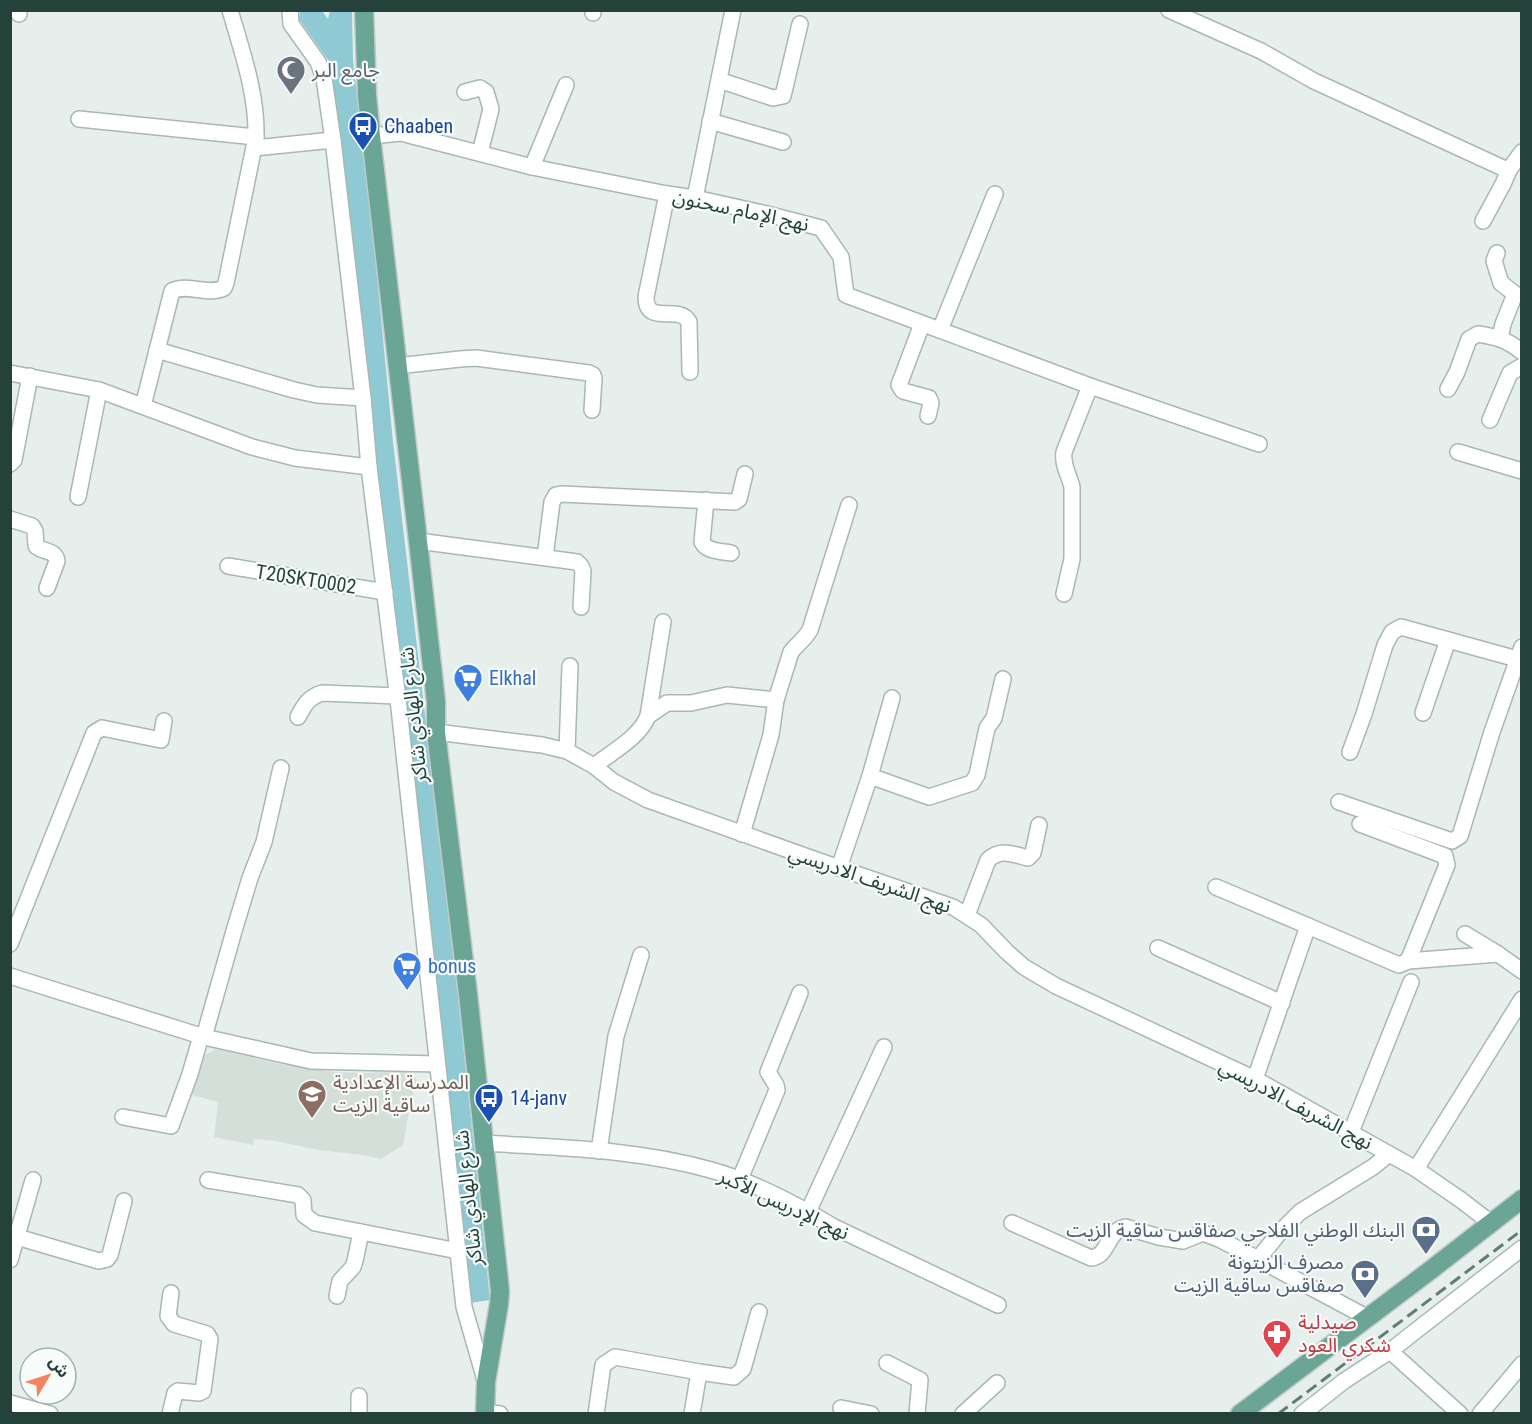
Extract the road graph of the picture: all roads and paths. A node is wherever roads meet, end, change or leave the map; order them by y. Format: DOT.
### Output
graph roads {
  1 [pos="230,10"];
  2 [pos="282,10"];
  3 [pos="364,10"];
  4 [pos="733,10"];
  5 [pos="1170,11"];
  6 [pos="290,17"];
  7 [pos="800,24"];
  8 [pos="719,80"];
  9 [pos="566,85"];
  10 [pos="465,92"];
  11 [pos="80,119"];
  12 [pos="710,121"];
  13 [pos="371,136"];
  14 [pos="333,140"];
  15 [pos="255,142"];
  16 [pos="783,142"];
  17 [pos="1521,152"];
  18 [pos="480,153"];
  19 [pos="532,167"];
  20 [pos="1509,170"];
  21 [pos="667,194"];
  22 [pos="995,194"];
  23 [pos="695,198"];
  24 [pos="1483,220"];
  25 [pos="1497,253"];
  26 [pos="922,324"];
  27 [pos="940,330"];
  28 [pos="1500,339"];
  29 [pos="157,351"];
  30 [pos="1521,352"];
  31 [pos="397,366"];
  32 [pos="1521,366"];
  33 [pos="690,372"];
  34 [pos="10,373"];
  35 [pos="30,376"];
  36 [pos="1090,386"];
  37 [pos="1448,389"];
  38 [pos="99,390"];
  39 [pos="363,398"];
  40 [pos="143,406"];
  41 [pos="592,410"];
  42 [pos="928,416"];
  43 [pos="1490,420"];
  44 [pos="1259,444"];
  45 [pos="1458,452"];
  46 [pos="10,464"];
  47 [pos="369,467"];
  48 [pos="1521,471"];
  49 [pos="745,474"];
  50 [pos="78,497"];
  51 [pos="706,500"];
  52 [pos="849,505"];
  53 [pos="10,519"];
  54 [pos="418,541"];
  55 [pos="732,553"];
  56 [pos="545,557"];
  57 [pos="228,566"];
  58 [pos="47,588"];
  59 [pos="385,592"];
  60 [pos="1064,594"];
  61 [pos="581,608"];
  62 [pos="663,621"];
  63 [pos="1448,640"];
  64 [pos="1519,653"];
  65 [pos="570,666"];
  66 [pos="1003,679"];
  67 [pos="398,696"];
  68 [pos="892,698"];
  69 [pos="776,700"];
  70 [pos="1423,713"];
  71 [pos="648,716"];
  72 [pos="298,717"];
  73 [pos="164,721"];
  74 [pos="436,732"];
  75 [pos="567,751"];
  76 [pos="1350,752"];
  77 [pos="594,765"];
  78 [pos="281,768"];
  79 [pos="870,776"];
  80 [pos="1339,802"];
  81 [pos="1360,824"];
  82 [pos="1039,825"];
  83 [pos="742,834"];
  84 [pos="839,868"];
  85 [pos="1216,887"];
  86 [pos="967,915"];
  87 [pos="1308,926"];
  88 [pos="1465,934"];
  89 [pos="10,944"];
  90 [pos="1158,948"];
  91 [pos="1498,954"];
  92 [pos="640,955"];
  93 [pos="1408,961"];
  94 [pos="1521,971"];
  95 [pos="10,976"];
  96 [pos="1411,982"];
  97 [pos="800,993"];
  98 [pos="1521,999"];
  99 [pos="1282,1003"];
  100 [pos="203,1037"];
  101 [pos="884,1047"];
  102 [pos="437,1064"];
  103 [pos="1254,1078"];
  104 [pos="123,1117"];
  105 [pos="1351,1132"];
  106 [pos="485,1143"];
  107 [pos="599,1151"];
  108 [pos="1389,1154"];
  109 [pos="1416,1169"];
  110 [pos="740,1179"];
  111 [pos="33,1180"];
  112 [pos="208,1180"];
  113 [pos="1521,1199"];
  114 [pos="124,1201"];
  115 [pos="808,1212"];
  116 [pos="1012,1223"];
  117 [pos="1491,1223"];
  118 [pos="361,1233"];
  119 [pos="17,1237"];
  120 [pos="1521,1248"];
  121 [pos="458,1251"];
  122 [pos="1258,1259"];
  123 [pos="10,1260"];
  124 [pos="171,1293"];
  125 [pos="337,1296"];
  126 [pos="998,1305"];
  127 [pos="759,1312"];
  128 [pos="1368,1318"];
  129 [pos="1390,1351"];
  130 [pos="887,1363"];
  131 [pos="1521,1364"];
  132 [pos="699,1372"];
  133 [pos="486,1382"];
  134 [pos="997,1383"];
  135 [pos="359,1396"];
  136 [pos="10,1403"];
  137 [pos="841,1408"];
  138 [pos="50,1413"];
  139 [pos="170,1413"];
  140 [pos="359,1413"];
  141 [pos="490,1413"];
  142 [pos="596,1413"];
  143 [pos="692,1413"];
  144 [pos="871,1413"];
  145 [pos="917,1413"];
  146 [pos="963,1413"];
  147 [pos="1240,1413"];
  148 [pos="1303,1413"];
  149 [pos="1460,1413"];
  150 [pos="1480,1413"];
  1 -- 15 [label="street"];
  2 -- 6 [label="street"];
  3 -- 13 [label="main road, شارع الهادي شاكر"];
  4 -- 8 [label="street"];
  5 -- 20 [label="street"];
  6 -- 14 [label="street"];
  7 -- 8 [label="street"];
  8 -- 12 [label="street"];
  9 -- 19 [label="street"];
  10 -- 18 [label="street"];
  11 -- 15 [label="street"];
  12 -- 16 [label="street"];
  12 -- 23 [label="street"];
  13 -- 18 [label="street, نهج الإمام سحنون"];
  13 -- 31 [label="main road, شارع الهادي شاكر"];
  14 -- 15 [label="street"];
  14 -- 39 [label="street"];
  15 -- 29 [label="street"];
  17 -- 20 [label="street"];
  18 -- 19 [label="street, نهج الإمام سحنون"];
  19 -- 21 [label="street, نهج الإمام سحنون"];
  20 -- 24 [label="street"];
  21 -- 23 [label="street, نهج الإمام سحنون"];
  21 -- 33 [label="street"];
  22 -- 27 [label="street"];
  23 -- 26 [label="street, نهج الإمام سحنون"];
  25 -- 28 [label="street"];
  26 -- 27 [label="street, نهج الإمام سحنون"];
  26 -- 42 [label="street"];
  27 -- 36 [label="street, نهج الإمام سحنون"];
  28 -- 30 [label="street"];
  28 -- 37 [label="street"];
  29 -- 39 [label="street"];
  29 -- 40 [label="street"];
  31 -- 41 [label="street"];
  31 -- 54 [label="main road, شارع الهادي شاكر"];
  32 -- 43 [label="street"];
  34 -- 35 [label="street"];
  35 -- 38 [label="street"];
  35 -- 46 [label="street"];
  36 -- 44 [label="street, نهج الإمام سحنون"];
  36 -- 60 [label="street"];
  38 -- 40 [label="street"];
  38 -- 50 [label="street"];
  39 -- 47 [label="street"];
  40 -- 47 [label="street"];
  45 -- 48 [label="street"];
  47 -- 59 [label="street"];
  49 -- 51 [label="street"];
  51 -- 55 [label="street"];
  51 -- 56 [label="street"];
  52 -- 69 [label="street"];
  53 -- 58 [label="street"];
  54 -- 56 [label="street"];
  54 -- 74 [label="main road, شارع الهادي شاكر"];
  56 -- 61 [label="street"];
  57 -- 59 [label="street, T20SKT0002"];
  59 -- 67 [label="street"];
  62 -- 71 [label="street"];
  63 -- 64 [label="street"];
  63 -- 70 [label="street"];
  63 -- 76 [label="street"];
  64 -- 80 [label="street"];
  65 -- 75 [label="street"];
  66 -- 79 [label="street"];
  67 -- 72 [label="street"];
  67 -- 102 [label="street"];
  68 -- 79 [label="street"];
  69 -- 71 [label="street"];
  69 -- 83 [label="street"];
  71 -- 77 [label="street"];
  73 -- 89 [label="street"];
  74 -- 75 [label="street, نهج الشريف الادريسي"];
  74 -- 106 [label="main road, شارع الهادي شاكر"];
  75 -- 77 [label="street, نهج الشريف الادريسي"];
  77 -- 83 [label="street, نهج الشريف الادريسي"];
  78 -- 100 [label="street"];
  79 -- 84 [label="street"];
  81 -- 93 [label="street"];
  82 -- 86 [label="street"];
  83 -- 84 [label="street, نهج الشريف الادريسي"];
  84 -- 86 [label="street, نهج الشريف الادريسي"];
  85 -- 87 [label="street"];
  86 -- 103 [label="street, نهج الشريف الادريسي"];
  87 -- 93 [label="street"];
  87 -- 99 [label="street"];
  88 -- 91 [label="street"];
  90 -- 99 [label="street"];
  91 -- 93 [label="street"];
  91 -- 94 [label="street"];
  92 -- 107 [label="street"];
  95 -- 100 [label="street"];
  96 -- 105 [label="street"];
  97 -- 110 [label="street"];
  98 -- 109 [label="street"];
  99 -- 103 [label="street"];
  100 -- 102 [label="street"];
  100 -- 104 [label="street"];
  101 -- 115 [label="street"];
  102 -- 121 [label="street"];
  103 -- 105 [label="street, نهج الشريف الادريسي"];
  105 -- 108 [label="street, نهج الشريف الادريسي"];
  106 -- 107 [label="street, نهج الإدريس الأكبر"];
  106 -- 133 [label="main road, شارع الهادي شاكر"];
  107 -- 110 [label="street, نهج الإدريس الأكبر"];
  108 -- 109 [label="street, نهج الشريف الادريسي"];
  108 -- 122 [label="street"];
  109 -- 117 [label="street, نهج الشريف الادريسي"];
  110 -- 115 [label="street, نهج الإدريس الأكبر"];
  111 -- 119 [label="street"];
  112 -- 118 [label="street"];
  113 -- 117 [label="main road"];
  114 -- 119 [label="street"];
  115 -- 126 [label="street, نهج الإدريس الأكبر"];
  116 -- 122 [label="street"];
  117 -- 128 [label="main road"];
  118 -- 121 [label="street"];
  118 -- 125 [label="street"];
  119 -- 123 [label="street"];
  120 -- 129 [label="street"];
  121 -- 133 [label="street"];
  122 -- 128 [label="street"];
  124 -- 139 [label="street"];
  127 -- 132 [label="street"];
  128 -- 147 [label="main road"];
  129 -- 148 [label="street"];
  129 -- 149 [label="street"];
  130 -- 145 [label="street"];
  131 -- 150 [label="street"];
  132 -- 142 [label="street"];
  132 -- 143 [label="street"];
  133 -- 141 [label="main road, شارع الهادي شاكر"];
  134 -- 146 [label="street"];
  135 -- 140 [label="street"];
  136 -- 138 [label="street"];
  137 -- 144 [label="street"];
}
